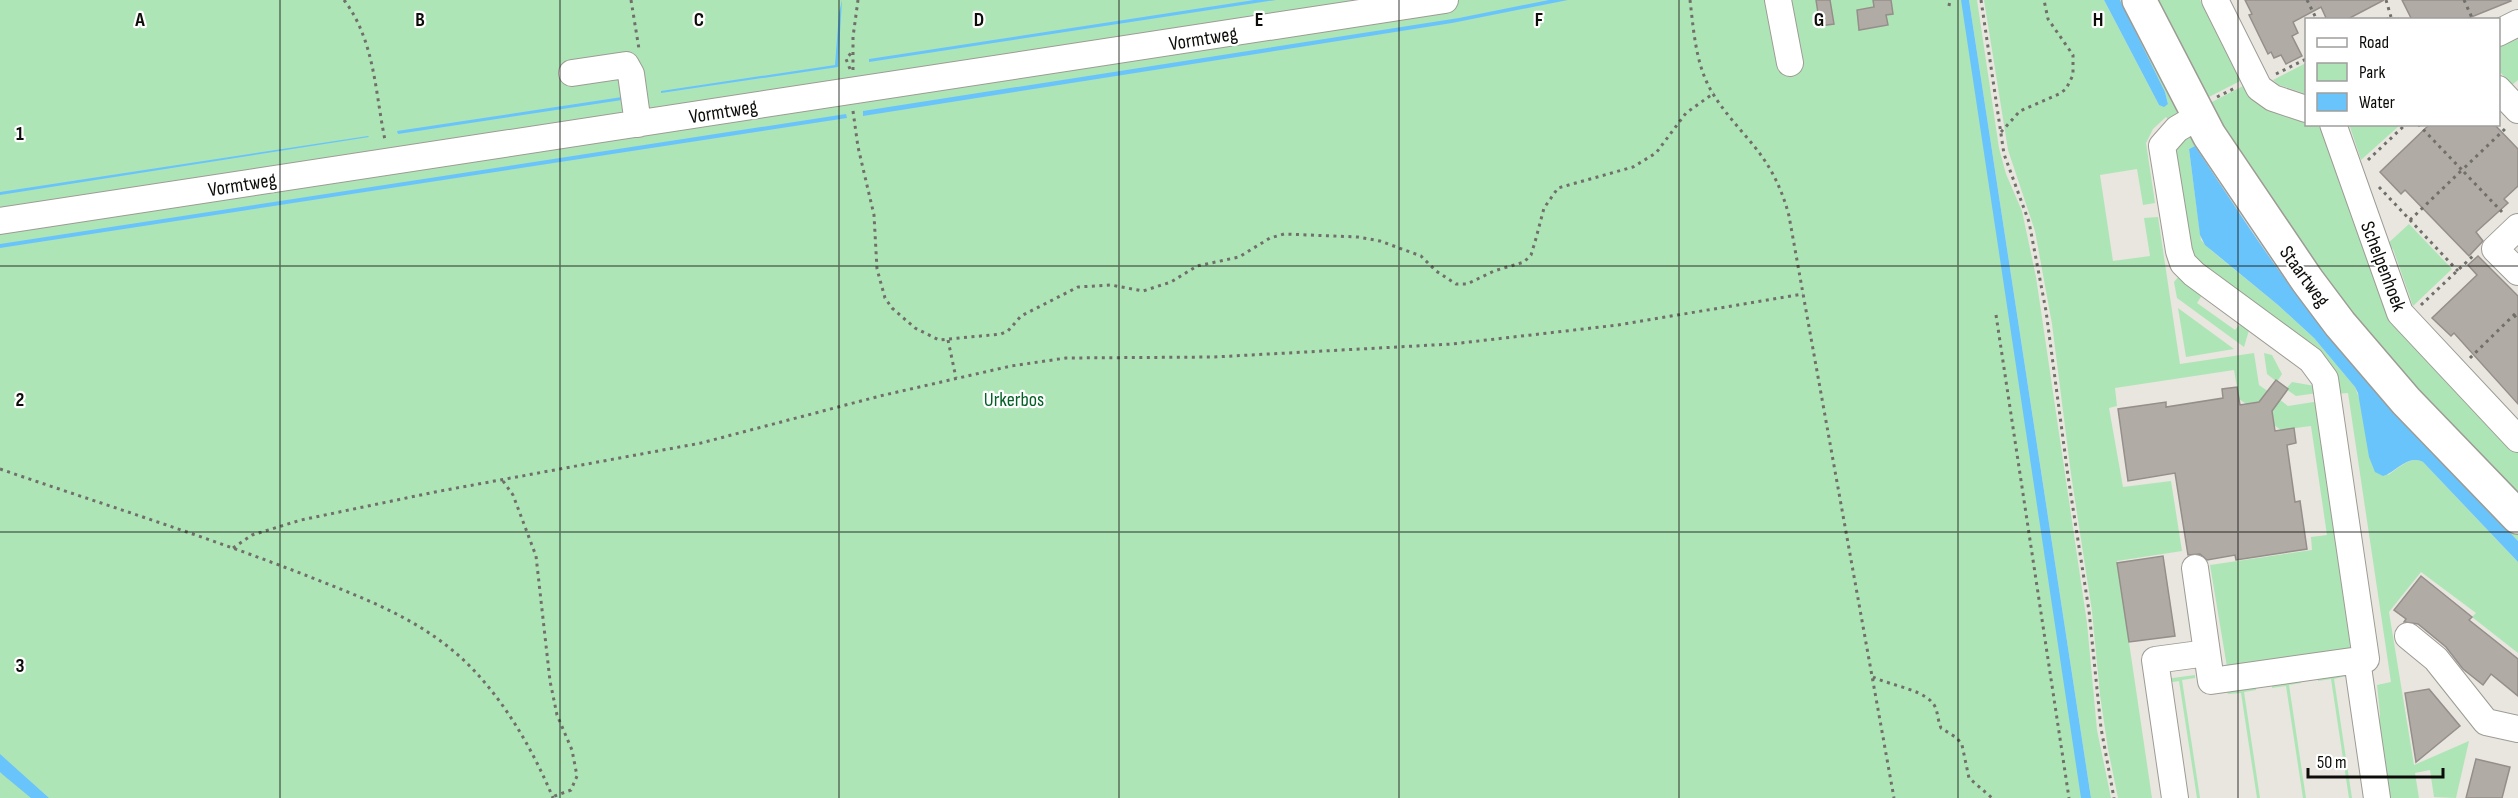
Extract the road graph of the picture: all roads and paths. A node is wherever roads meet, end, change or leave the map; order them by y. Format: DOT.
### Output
graph roads {
  1 [pos="344,0"];
  2 [pos="858,0"];
  3 [pos="1445,0"];
  4 [pos="1690,0"];
  5 [pos="1778,0"];
  6 [pos="1950,0"];
  7 [pos="1981,0"];
  8 [pos="2044,0"];
  9 [pos="2139,0"];
  10 [pos="2215,0"];
  11 [pos="2307,0"];
  12 [pos="2386,0"];
  13 [pos="2464,0"];
  14 [pos="1949,6"];
  15 [pos="2316,18"];
  16 [pos="2392,18"];
  17 [pos="2472,18"];
  18 [pos="2518,23"];
  19 [pos="2500,32"];
  20 [pos="2305,60"];
  21 [pos="1790,63"];
  22 [pos="853,72"];
  23 [pos="572,73"];
  24 [pos="2271,77"];
  25 [pos="2237,87"];
  26 [pos="2500,91"];
  27 [pos="1714,93"];
  28 [pos="2305,108"];
  29 [pos="2203,109"];
  30 [pos="2515,116"];
  31 [pos="855,122"];
  32 [pos="638,124"];
  33 [pos="2334,126"];
  34 [pos="2404,126"];
  35 [pos="2420,126"];
  36 [pos="2001,132"];
  37 [pos="386,147"];
  38 [pos="2462,170"];
  39 [pos="2356,172"];
  40 [pos="2410,220"];
  41 [pos="0,221"];
  42 [pos="2518,227"];
  43 [pos="2477,253"];
  44 [pos="2458,271"];
  45 [pos="2518,272"];
  46 [pos="1803,294"];
  47 [pos="2518,311"];
  48 [pos="1996,315"];
  49 [pos="2514,315"];
  50 [pos="2405,320"];
  51 [pos="2518,320"];
  52 [pos="948,340"];
  53 [pos="2462,365"];
  54 [pos="956,378"];
  55 [pos="2518,439"];
  56 [pos="0,469"];
  57 [pos="502,480"];
  58 [pos="2518,517"];
  59 [pos="233,548"];
  60 [pos="2195,568"];
  61 [pos="2408,636"];
  62 [pos="2207,653"];
  63 [pos="2357,660"];
  64 [pos="1873,677"];
  65 [pos="2518,729"];
  66 [pos="553,798"];
  67 [pos="1894,798"];
  68 [pos="1992,798"];
  69 [pos="2070,798"];
  70 [pos="2114,798"];
  71 [pos="2175,798"];
  72 [pos="2377,798"];
  1 -- 37 [label="path"];
  2 -- 22 [label="path"];
  3 -- 32 [label="street, Vormtweg"];
  4 -- 27 [label="path"];
  5 -- 21 [label="street"];
  6 -- 14 [label="path"];
  7 -- 36 [label="path"];
  8 -- 36 [label="path"];
  9 -- 29 [label="main road, Staartweg"];
  10 -- 28 [label="street"];
  11 -- 15 [label="path"];
  12 -- 16 [label="path"];
  13 -- 17 [label="path"];
  18 -- 19 [label="street"];
  20 -- 24 [label="path"];
  23 -- 32 [label="street"];
  25 -- 29 [label="path"];
  26 -- 30 [label="street"];
  27 -- 46 [label="path"];
  27 -- 52 [label="path"];
  29 -- 58 [label="main road, Staartweg"];
  29 -- 63 [label="street"];
  30 -- 38 [label="path"];
  31 -- 52 [label="path"];
  32 -- 41 [label="street, Vormtweg"];
  33 -- 39 [label="street, Schelpenhoek"];
  34 -- 39 [label="path"];
  35 -- 38 [label="path"];
  36 -- 70 [label="path"];
  38 -- 40 [label="path"];
  38 -- 42 [label="path"];
  39 -- 40 [label="path"];
  39 -- 50 [label="street, Schelpenhoek"];
  40 -- 44 [label="path"];
  42 -- 45 [label="street"];
  43 -- 44 [label="path"];
  44 -- 50 [label="path"];
  46 -- 54 [label="path"];
  46 -- 64 [label="path"];
  47 -- 49 [label="path"];
  48 -- 69 [label="path"];
  49 -- 51 [label="path"];
  49 -- 53 [label="path"];
  50 -- 55 [label="street, Schelpenhoek"];
  52 -- 54 [label="path"];
  54 -- 57 [label="path"];
  56 -- 59 [label="path"];
  57 -- 59 [label="path"];
  57 -- 66 [label="path"];
  59 -- 66 [label="path"];
  60 -- 62 [label="street"];
  61 -- 65 [label="street"];
  62 -- 63 [label="street"];
  62 -- 71 [label="street"];
  63 -- 72 [label="street"];
  64 -- 67 [label="path"];
  64 -- 68 [label="path"];
}
